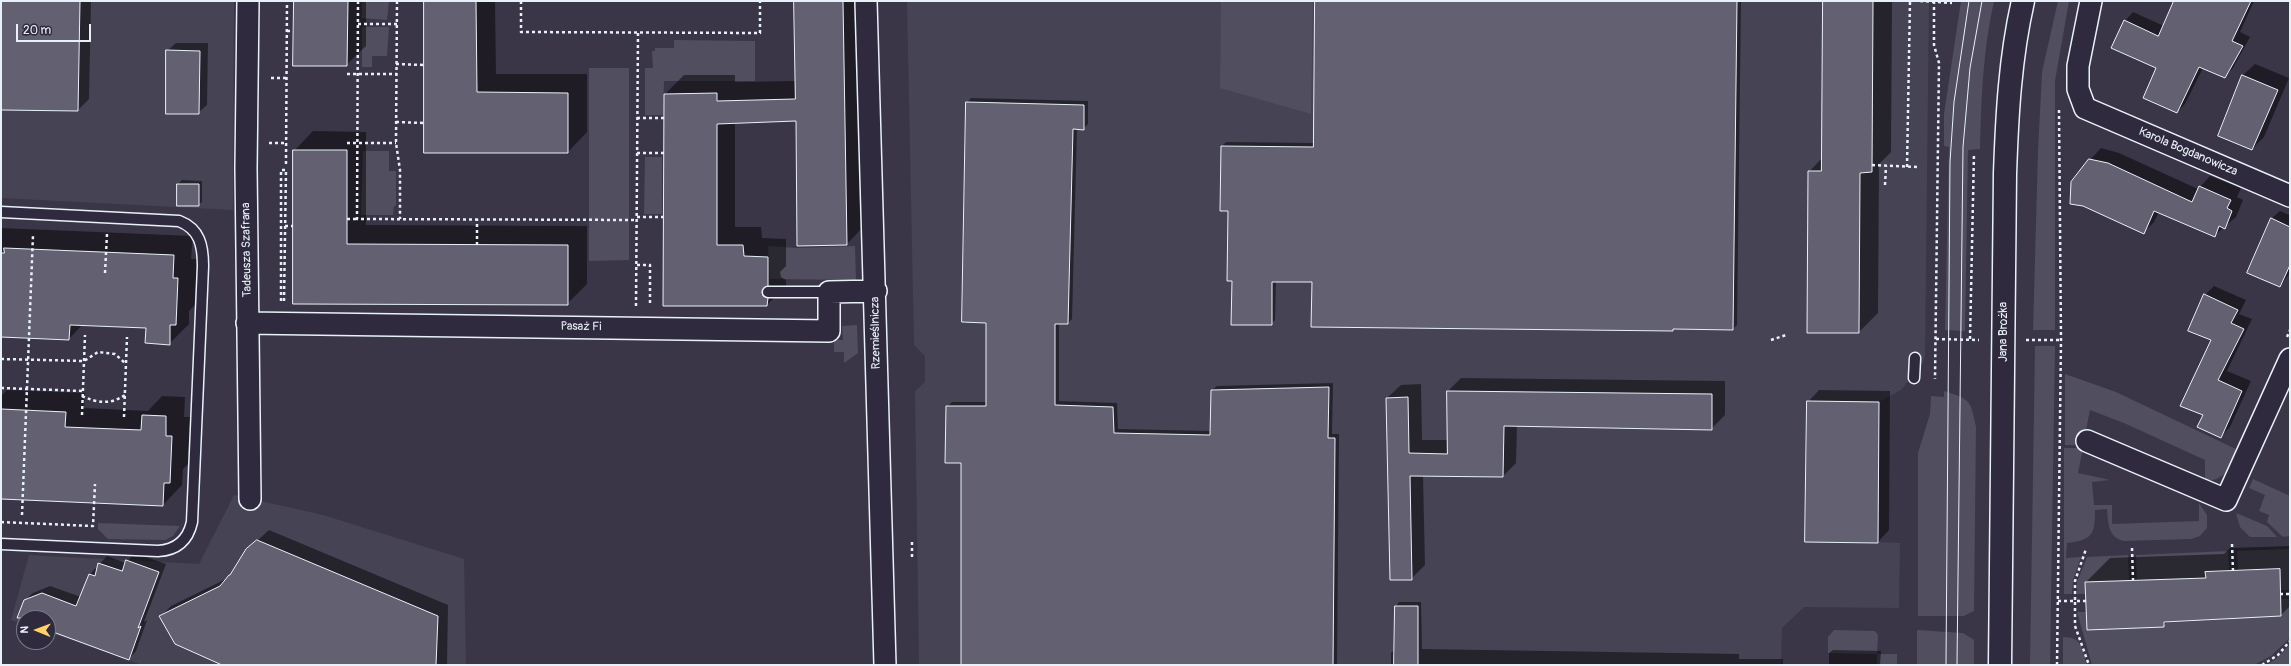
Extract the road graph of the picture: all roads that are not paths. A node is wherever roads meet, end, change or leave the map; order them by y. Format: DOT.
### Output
graph roads {
  1 [pos="248,1"];
  2 [pos="866,1"];
  3 [pos="2023,1"];
  4 [pos="2091,1"];
  5 [pos="2290,196"];
  6 [pos="1,212"];
  7 [pos="876,291"];
  8 [pos="768,292"];
  9 [pos="828,292"];
  10 [pos="247,323"];
  11 [pos="1915,358"];
  12 [pos="2290,359"];
  13 [pos="1914,378"];
  14 [pos="2087,442"];
  15 [pos="251,506"];
  16 [pos="1,544"];
  17 [pos="884,665"];
  18 [pos="2000,665"];
  1 -- 10 [label="street, Tadeusza Szafrana"];
  2 -- 7 [label="street, Rzemieślnicza"];
  3 -- 18 [label="main road, Jana Brożka"];
  4 -- 5 [label="street, Karola Bogdanowicza"];
  6 -- 16 [label="lane"];
  7 -- 9 [label="street"];
  7 -- 17 [label="street, Rzemieślnicza"];
  8 -- 9 [label="lane"];
  9 -- 10 [label="street, Pasaż Fi"];
  10 -- 15 [label="street, Tadeusza Szafrana"];
  11 -- 13 [label="lane"];
  12 -- 14 [label="street"];
}
